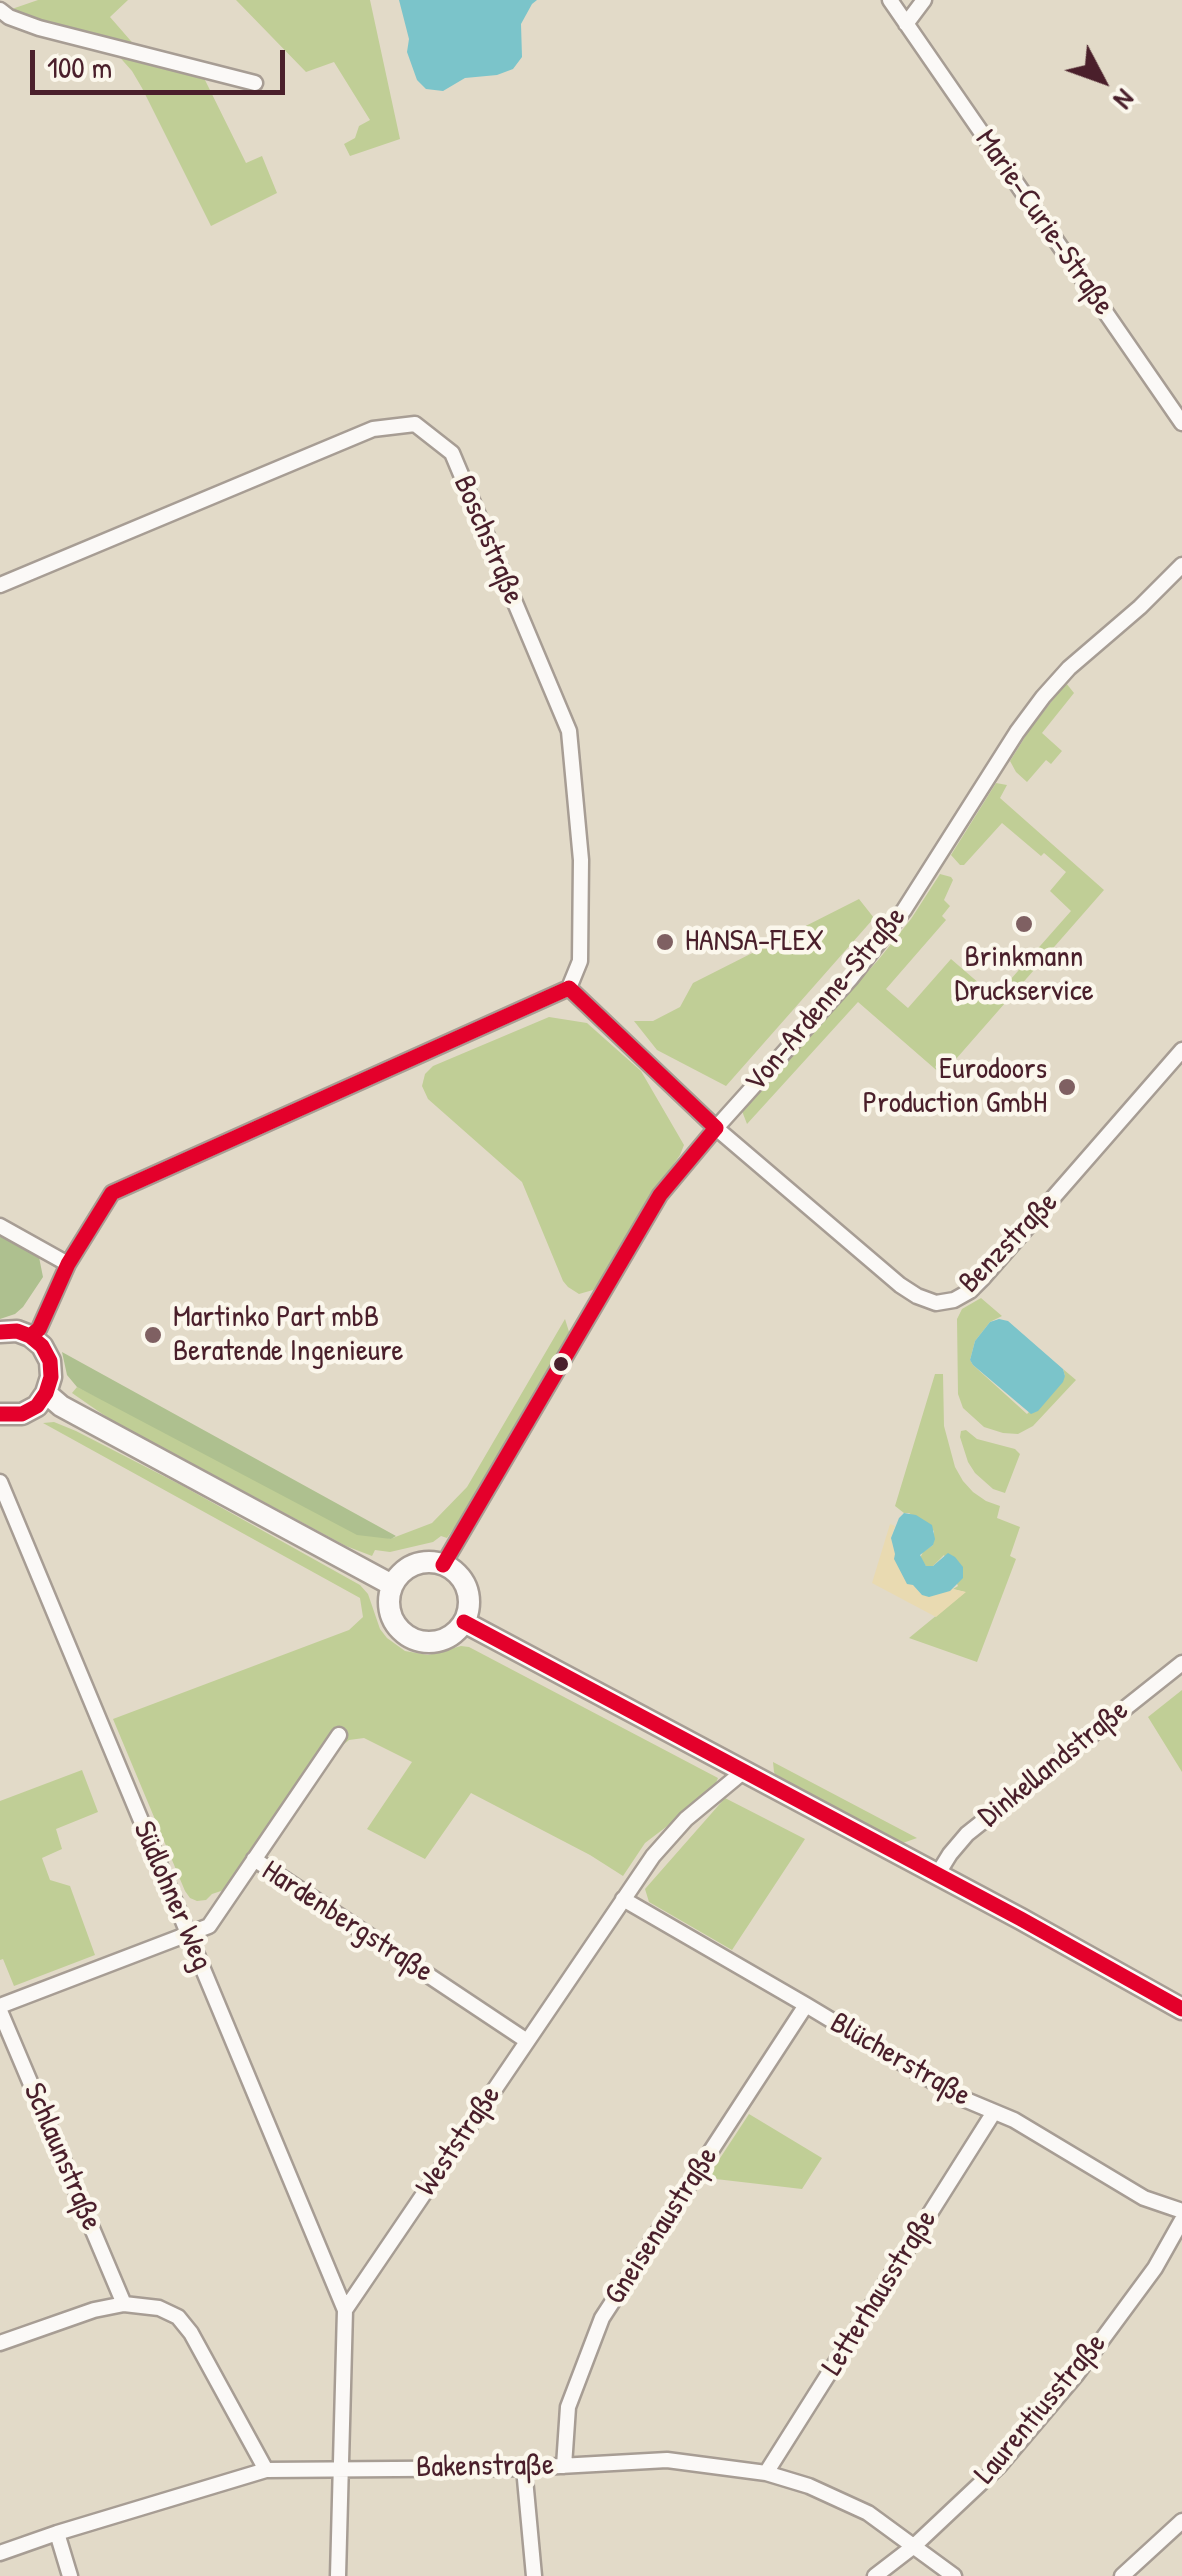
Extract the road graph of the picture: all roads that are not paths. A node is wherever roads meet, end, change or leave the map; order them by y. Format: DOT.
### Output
graph roads {
  1 [pos="890,0"];
  2 [pos="924,0"];
  3 [pos="0,10"];
  4 [pos="906,24"];
  5 [pos="254,83"];
  6 [pos="1182,423"];
  7 [pos="1182,566"];
  8 [pos="0,585"];
  9 [pos="568,988"];
  10 [pos="1182,1050"];
  11 [pos="716,1128"];
  12 [pos="0,1226"];
  13 [pos="68,1264"];
  14 [pos="0,1332"];
  15 [pos="30,1336"];
  16 [pos="46,1393"];
  17 [pos="0,1414"];
  18 [pos="0,1482"];
  19 [pos="443,1564"];
  20 [pos="392,1585"];
  21 [pos="464,1622"];
  22 [pos="1182,1664"];
  23 [pos="340,1735"];
  24 [pos="744,1771"];
  25 [pos="254,1859"];
  26 [pos="938,1875"];
  27 [pos="623,1899"];
  28 [pos="188,1935"];
  29 [pos="806,2005"];
  30 [pos="0,2008"];
  31 [pos="1182,2009"];
  32 [pos="527,2041"];
  33 [pos="994,2112"];
  34 [pos="1182,2210"];
  35 [pos="1182,2220"];
  36 [pos="124,2304"];
  37 [pos="345,2310"];
  38 [pos="0,2343"];
  39 [pos="564,2466"];
  40 [pos="524,2468"];
  41 [pos="340,2469"];
  42 [pos="266,2470"];
  43 [pos="766,2473"];
  44 [pos="1182,2521"];
  45 [pos="57,2533"];
  46 [pos="914,2546"];
  47 [pos="0,2553"];
  48 [pos="70,2576"];
  49 [pos="338,2576"];
  50 [pos="534,2576"];
  51 [pos="875,2576"];
  52 [pos="954,2576"];
  53 [pos="1122,2576"];
  1 -- 4 [label="street, Marie-Curie-Straße"];
  2 -- 4 [label="street"];
  3 -- 5 [label="street"];
  4 -- 6 [label="street, Marie-Curie-Straße"];
  7 -- 11 [label="street, Von-Ardenne-Straße"];
  8 -- 9 [label="street, Boschstraße"];
  9 -- 11 [label="street"];
  9 -- 13 [label="street"];
  10 -- 11 [label="street, Benzstraße"];
  11 -- 19 [label="street, Von-Ardenne-Straße"];
  12 -- 13 [label="street"];
  13 -- 15 [label="street"];
  14 -- 15 [label="street"];
  15 -- 16 [label="street"];
  16 -- 17 [label="street"];
  16 -- 20 [label="street"];
  18 -- 28 [label="street, Südlohner Weg"];
  19 -- 20 [label="street"];
  19 -- 21 [label="street"];
  20 -- 21 [label="street"];
  21 -- 24 [label="street"];
  22 -- 26 [label="street, Dinkellandstraße"];
  23 -- 25 [label="street"];
  24 -- 26 [label="street"];
  24 -- 27 [label="street, Weststraße"];
  25 -- 28 [label="street, Hardenbergstraße"];
  25 -- 32 [label="street, Hardenbergstraße"];
  26 -- 31 [label="street"];
  27 -- 29 [label="street, Blücherstraße"];
  27 -- 32 [label="street, Weststraße"];
  28 -- 30 [label="street"];
  28 -- 37 [label="street, Südlohner Weg"];
  29 -- 33 [label="street, Blücherstraße"];
  29 -- 39 [label="street, Gneisenaustraße"];
  30 -- 36 [label="street, Schlaunstraße"];
  32 -- 37 [label="street, Weststraße"];
  33 -- 34 [label="street, Blücherstraße"];
  33 -- 43 [label="street, Letterhausstraße"];
  35 -- 46 [label="street, Laurentiusstraße"];
  36 -- 38 [label="street"];
  36 -- 42 [label="street"];
  37 -- 41 [label="street"];
  39 -- 40 [label="street, Bakenstraße"];
  39 -- 43 [label="street, Bakenstraße"];
  40 -- 41 [label="street, Bakenstraße"];
  40 -- 50 [label="street"];
  41 -- 42 [label="street, Bakenstraße"];
  41 -- 49 [label="street"];
  42 -- 45 [label="street, Bakenstraße"];
  43 -- 46 [label="street, Bakenstraße"];
  44 -- 53 [label="street"];
  45 -- 47 [label="street, Bakenstraße"];
  45 -- 48 [label="street"];
  46 -- 51 [label="street, Laurentiusstraße"];
  46 -- 52 [label="street, Bakenstraße"];
}
